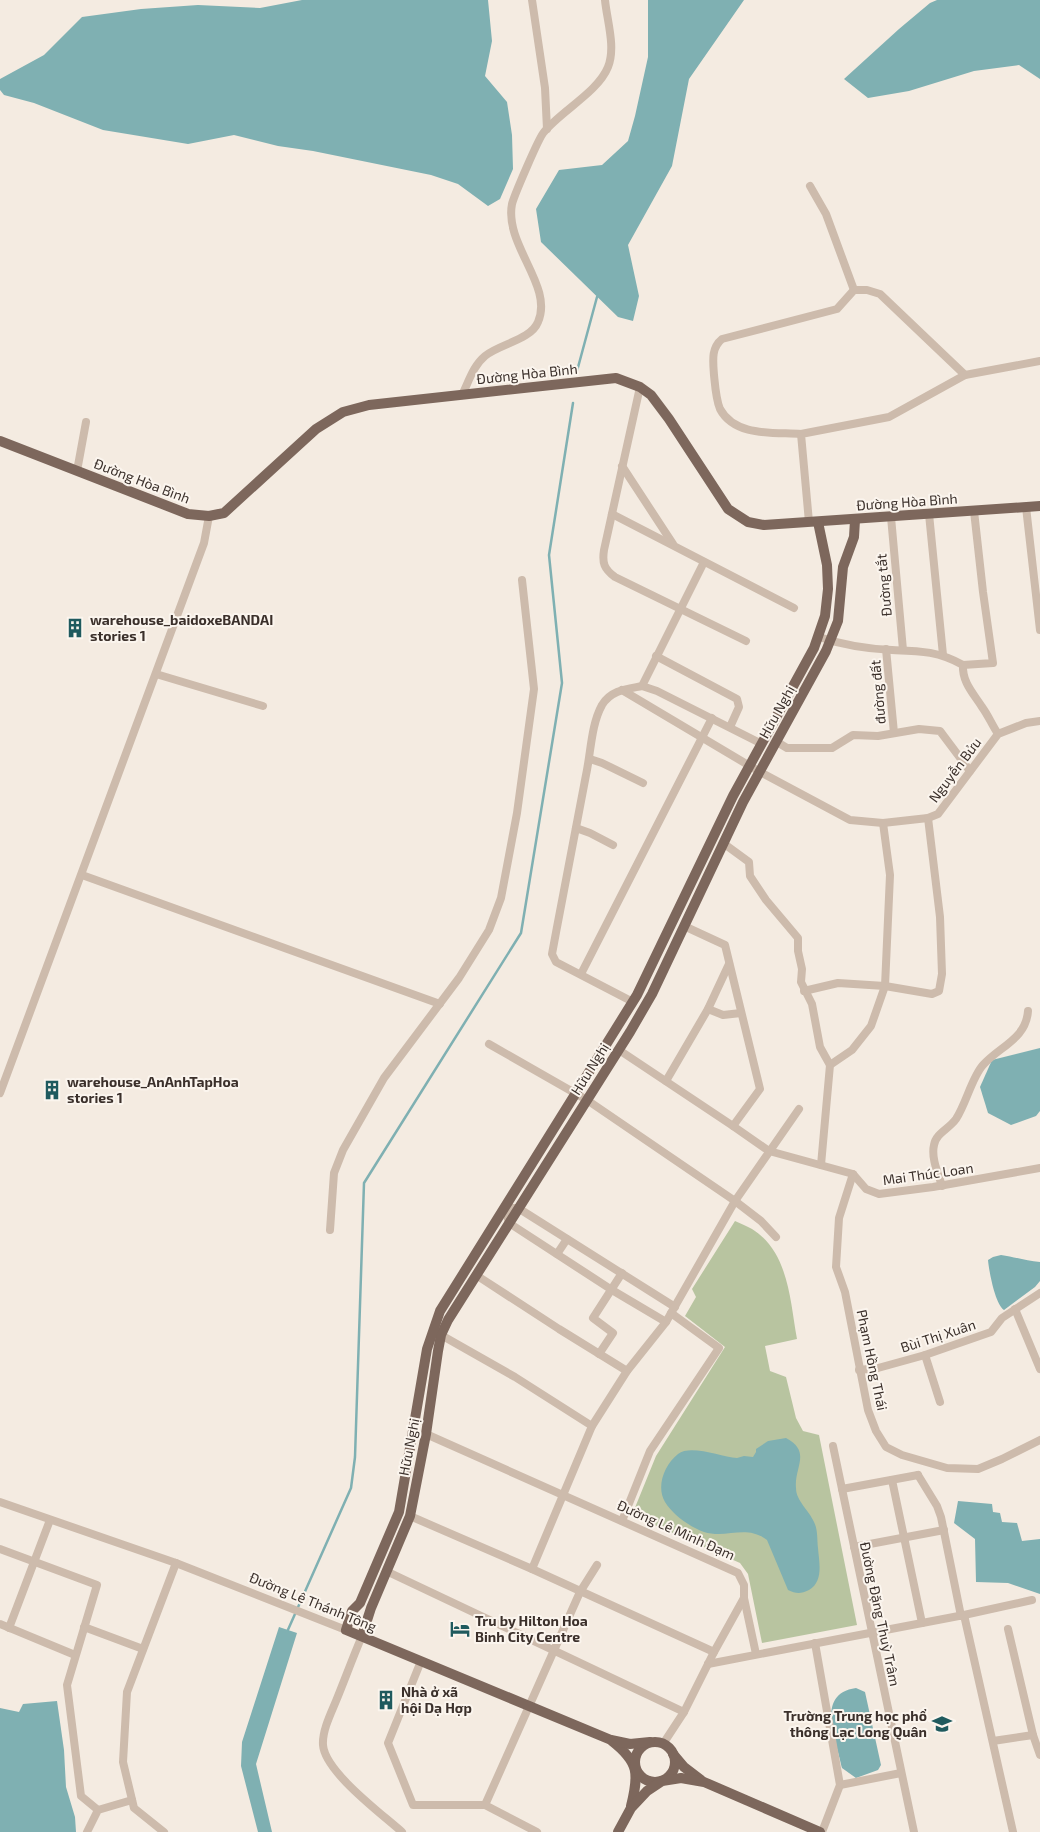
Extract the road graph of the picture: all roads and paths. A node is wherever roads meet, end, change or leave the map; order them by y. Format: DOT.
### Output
graph roads {
  1 [pos="532,0"];
  2 [pos="605,0"];
  3 [pos="547,129"];
  4 [pos="810,186"];
  5 [pos="854,290"];
  6 [pos="1040,361"];
  7 [pos="966,375"];
  8 [pos="640,387"];
  9 [pos="462,395"];
  10 [pos="86,422"];
  11 [pos="801,434"];
  12 [pos="0,441"];
  13 [pos="622,466"];
  14 [pos="77,471"];
  15 [pos="1040,506"];
  16 [pos="1026,507"];
  17 [pos="974,511"];
  18 [pos="612,514"];
  19 [pos="929,514"];
  20 [pos="209,516"];
  21 [pos="891,517"];
  22 [pos="855,520"];
  23 [pos="814,522"];
  24 [pos="674,546"];
  25 [pos="704,562"];
  26 [pos="522,580"];
  27 [pos="681,608"];
  28 [pos="794,608"];
  29 [pos="1040,630"];
  30 [pos="819,637"];
  31 [pos="746,641"];
  32 [pos="830,641"];
  33 [pos="886,649"];
  34 [pos="903,650"];
  35 [pos="656,656"];
  36 [pos="943,656"];
  37 [pos="963,665"];
  38 [pos="156,674"];
  39 [pos="642,686"];
  40 [pos="622,690"];
  41 [pos="263,706"];
  42 [pos="712,718"];
  43 [pos="1040,721"];
  44 [pos="730,727"];
  45 [pos="894,733"];
  46 [pos="998,734"];
  47 [pos="702,738"];
  48 [pos="776,742"];
  49 [pos="762,744"];
  50 [pos="590,758"];
  51 [pos="750,766"];
  52 [pos="970,771"];
  53 [pos="760,772"];
  54 [pos="643,783"];
  55 [pos="928,818"];
  56 [pos="883,823"];
  57 [pos="576,828"];
  58 [pos="723,843"];
  59 [pos="613,845"];
  60 [pos="82,875"];
  61 [pos="684,926"];
  62 [pos="729,964"];
  63 [pos="581,974"];
  64 [pos="885,986"];
  65 [pos="804,991"];
  66 [pos="633,1002"];
  67 [pos="440,1004"];
  68 [pos="708,1009"];
  69 [pos="1028,1011"];
  70 [pos="741,1013"];
  71 [pos="619,1026"];
  72 [pos="630,1032"];
  73 [pos="489,1044"];
  74 [pos="618,1050"];
  75 [pos="830,1065"];
  76 [pos="666,1081"];
  77 [pos="0,1093"];
  78 [pos="577,1094"];
  79 [pos="587,1100"];
  80 [pos="799,1109"];
  81 [pos="734,1126"];
  82 [pos="769,1152"];
  83 [pos="821,1165"];
  84 [pos="1040,1168"];
  85 [pos="853,1174"];
  86 [pos="942,1186"];
  87 [pos="735,1201"];
  88 [pos="505,1208"];
  89 [pos="518,1208"];
  90 [pos="509,1223"];
  91 [pos="330,1230"];
  92 [pos="776,1237"];
  93 [pos="567,1239"];
  94 [pos="557,1254"];
  95 [pos="622,1273"];
  96 [pos="476,1275"];
  97 [pos="612,1290"];
  98 [pos="1040,1293"];
  99 [pos="673,1310"];
  100 [pos="1015,1310"];
  101 [pos="666,1322"];
  102 [pos="441,1335"];
  103 [pos="599,1354"];
  104 [pos="925,1355"];
  105 [pos="1040,1368"];
  106 [pos="859,1370"];
  107 [pos="627,1371"];
  108 [pos="940,1402"];
  109 [pos="592,1426"];
  110 [pos="426,1434"];
  111 [pos="1040,1440"];
  112 [pos="833,1446"];
  113 [pos="924,1462"];
  114 [pos="406,1471"];
  115 [pos="418,1473"];
  116 [pos="918,1475"];
  117 [pos="892,1480"];
  118 [pos="842,1489"];
  119 [pos="562,1494"];
  120 [pos="0,1502"];
  121 [pos="410,1516"];
  122 [pos="50,1520"];
  123 [pos="622,1521"];
  124 [pos="944,1530"];
  125 [pos="904,1538"];
  126 [pos="854,1547"];
  127 [pos="0,1549"];
  128 [pos="34,1562"];
  129 [pos="176,1563"];
  130 [pos="597,1564"];
  131 [pos="532,1569"];
  132 [pos="386,1572"];
  133 [pos="580,1592"];
  134 [pos="744,1598"];
  135 [pos="1032,1600"];
  136 [pos="962,1616"];
  137 [pos="922,1623"];
  138 [pos="0,1624"];
  139 [pos="84,1627"];
  140 [pos="8,1628"];
  141 [pos="1008,1629"];
  142 [pos="346,1630"];
  143 [pos="871,1633"];
  144 [pos="362,1636"];
  145 [pos="815,1644"];
  146 [pos="143,1649"];
  147 [pos="554,1651"];
  148 [pos="714,1652"];
  149 [pos="756,1654"];
  150 [pos="76,1655"];
  151 [pos="421,1661"];
  152 [pos="708,1664"];
  153 [pos="530,1706"];
  154 [pos="684,1712"];
  155 [pos="1033,1735"];
  156 [pos="611,1740"];
  157 [pos="993,1741"];
  158 [pos="650,1742"];
  159 [pos="664,1744"];
  160 [pos="673,1753"];
  161 [pos="1040,1755"];
  162 [pos="635,1768"];
  163 [pos="901,1773"];
  164 [pos="662,1781"];
  165 [pos="704,1782"];
  166 [pos="840,1785"];
  167 [pos="132,1800"];
  168 [pos="486,1805"];
  169 [pos="631,1808"];
  170 [pos="98,1810"];
  171 [pos="87,1832"];
  172 [pos="164,1832"];
  173 [pos="402,1832"];
  174 [pos="537,1832"];
  175 [pos="618,1832"];
  176 [pos="821,1832"];
  177 [pos="914,1832"];
  178 [pos="1013,1832"];
  1 -- 3 [label="street"];
  2 -- 3 [label="street"];
  3 -- 9 [label="street"];
  4 -- 5 [label="street"];
  5 -- 7 [label="street"];
  5 -- 11 [label="street"];
  6 -- 7 [label="street"];
  7 -- 11 [label="street"];
  8 -- 9 [label="main road, Đường Hòa Bình"];
  8 -- 13 [label="street"];
  8 -- 23 [label="main road, Đường Hòa Bình"];
  9 -- 20 [label="main road, Đường Hòa Bình"];
  10 -- 14 [label="street"];
  11 -- 23 [label="street"];
  12 -- 14 [label="main road, Đường Hòa Bình"];
  13 -- 18 [label="street"];
  13 -- 24 [label="street"];
  14 -- 20 [label="main road, Đường Hòa Bình"];
  15 -- 16 [label="main road, Đường Hòa Bình"];
  16 -- 17 [label="main road, Đường Hòa Bình"];
  16 -- 29 [label="street"];
  17 -- 19 [label="main road, Đường Hòa Bình"];
  17 -- 37 [label="street"];
  18 -- 24 [label="street"];
  18 -- 27 [label="street"];
  19 -- 21 [label="main road, Đường Hòa Bình"];
  19 -- 36 [label="street"];
  20 -- 38 [label="street"];
  21 -- 22 [label="main road, Đường Hòa Bình"];
  21 -- 34 [label="street, Đường tắt"];
  22 -- 23 [label="main road, Đường Hòa Bình"];
  22 -- 32 [label="main road, Hữu Nghị"];
  23 -- 30 [label="main road, Hữu Nghị"];
  24 -- 25 [label="street"];
  25 -- 27 [label="street"];
  25 -- 28 [label="street"];
  26 -- 67 [label="street"];
  27 -- 31 [label="street"];
  27 -- 35 [label="street"];
  30 -- 32 [label="street"];
  30 -- 49 [label="main road, Hữu Nghị"];
  32 -- 33 [label="street"];
  32 -- 48 [label="main road, Hữu Nghị"];
  33 -- 34 [label="street"];
  33 -- 45 [label="street, đường đất"];
  34 -- 36 [label="street"];
  35 -- 39 [label="street"];
  35 -- 44 [label="street"];
  36 -- 37 [label="street"];
  37 -- 46 [label="street"];
  38 -- 41 [label="street"];
  38 -- 60 [label="street"];
  39 -- 40 [label="street"];
  39 -- 42 [label="street"];
  40 -- 47 [label="street, Nguyễn Bửu"];
  40 -- 50 [label="street"];
  42 -- 44 [label="street"];
  42 -- 47 [label="street"];
  43 -- 46 [label="street, Nguyễn Bửu"];
  44 -- 49 [label="street"];
  45 -- 48 [label="street"];
  45 -- 52 [label="street"];
  46 -- 52 [label="street, Nguyễn Bửu"];
  47 -- 51 [label="street, Nguyễn Bửu"];
  47 -- 63 [label="street"];
  48 -- 53 [label="main road, Hữu Nghị"];
  49 -- 51 [label="main road, Hữu Nghị"];
  50 -- 54 [label="street"];
  50 -- 57 [label="street"];
  51 -- 53 [label="street, Nguyễn Bửu"];
  51 -- 66 [label="main road, Hữu Nghị"];
  52 -- 55 [label="street, Nguyễn Bửu"];
  53 -- 56 [label="street, Nguyễn Bửu"];
  53 -- 58 [label="main road, Hữu Nghị"];
  55 -- 56 [label="street, Nguyễn Bửu"];
  55 -- 64 [label="street"];
  56 -- 64 [label="street"];
  57 -- 59 [label="street"];
  57 -- 63 [label="street"];
  58 -- 61 [label="main road, Hữu Nghị"];
  58 -- 65 [label="street"];
  60 -- 67 [label="street"];
  60 -- 77 [label="street"];
  61 -- 62 [label="street"];
  61 -- 72 [label="main road, Hữu Nghị"];
  62 -- 68 [label="street"];
  62 -- 70 [label="street"];
  63 -- 66 [label="street"];
  64 -- 65 [label="street"];
  64 -- 75 [label="street"];
  65 -- 75 [label="street"];
  66 -- 71 [label="main road, Hữu Nghị"];
  67 -- 91 [label="street"];
  68 -- 70 [label="street"];
  68 -- 76 [label="street"];
  69 -- 86 [label="street"];
  70 -- 81 [label="street"];
  71 -- 72 [label="main road"];
  71 -- 78 [label="main road, Hữu Nghị"];
  72 -- 74 [label="main road, Hữu Nghị"];
  73 -- 78 [label="street"];
  74 -- 76 [label="street"];
  74 -- 79 [label="main road, Hữu Nghị"];
  75 -- 83 [label="street"];
  76 -- 81 [label="street"];
  78 -- 79 [label="street"];
  78 -- 88 [label="main road, Hữu Nghị"];
  79 -- 87 [label="street"];
  79 -- 89 [label="main road, Hữu Nghị"];
  80 -- 82 [label="street"];
  81 -- 82 [label="street"];
  82 -- 83 [label="street, Mai Thúc Loan"];
  82 -- 87 [label="street"];
  83 -- 85 [label="street, Mai Thúc Loan"];
  84 -- 86 [label="street, Mai Thúc Loan"];
  85 -- 86 [label="street, Mai Thúc Loan"];
  85 -- 106 [label="street, Phạm Hồng Thái"];
  87 -- 92 [label="street"];
  87 -- 99 [label="street"];
  88 -- 89 [label="street"];
  88 -- 90 [label="street"];
  88 -- 114 [label="main road, Hữu Nghị"];
  89 -- 90 [label="main road, Hữu Nghị"];
  89 -- 93 [label="street"];
  90 -- 94 [label="street"];
  90 -- 96 [label="main road, Hữu Nghị"];
  93 -- 94 [label="street"];
  93 -- 95 [label="street"];
  94 -- 97 [label="street"];
  95 -- 97 [label="street"];
  95 -- 99 [label="street"];
  96 -- 102 [label="main road, Hữu Nghị"];
  96 -- 103 [label="street"];
  97 -- 101 [label="street"];
  97 -- 103 [label="street"];
  98 -- 100 [label="street, Bùi Thị Xuân"];
  99 -- 101 [label="street"];
  99 -- 123 [label="street"];
  100 -- 104 [label="street, Bùi Thị Xuân"];
  100 -- 105 [label="street"];
  101 -- 107 [label="street"];
  102 -- 109 [label="street"];
  102 -- 110 [label="main road, Hữu Nghị"];
  103 -- 107 [label="street"];
  104 -- 106 [label="street, Bùi Thị Xuân"];
  104 -- 108 [label="street"];
  106 -- 113 [label="street, Phạm Hồng Thái"];
  107 -- 109 [label="street"];
  109 -- 119 [label="street"];
  110 -- 115 [label="main road, Hữu Nghị"];
  110 -- 119 [label="street, Đường Lê Minh Đạm"];
  111 -- 113 [label="street, Phạm Hồng Thái"];
  112 -- 118 [label="street, Đường Đặng Thuỳ Trâm"];
  113 -- 116 [label="street"];
  114 -- 115 [label="main road"];
  114 -- 142 [label="main road, Hữu Nghị"];
  115 -- 121 [label="main road, Hữu Nghị"];
  116 -- 117 [label="street"];
  116 -- 124 [label="street"];
  117 -- 118 [label="street"];
  117 -- 125 [label="street"];
  118 -- 126 [label="street, Đường Đặng Thuỳ Trâm"];
  119 -- 123 [label="street, Đường Lê Minh Đạm"];
  119 -- 131 [label="street"];
  120 -- 122 [label="street, Đường Lê Thánh Tông"];
  121 -- 131 [label="street"];
  121 -- 132 [label="main road, Hữu Nghị"];
  122 -- 128 [label="street"];
  122 -- 129 [label="street, Đường Lê Thánh Tông"];
  123 -- 134 [label="street, Đường Lê Minh Đạm"];
  124 -- 125 [label="street"];
  124 -- 136 [label="street"];
  125 -- 126 [label="street"];
  125 -- 137 [label="street"];
  126 -- 143 [label="street, Đường Đặng Thuỳ Trâm"];
  127 -- 128 [label="street"];
  128 -- 139 [label="street"];
  128 -- 140 [label="street"];
  129 -- 142 [label="street, Đường Lê Thánh Tông"];
  129 -- 146 [label="street"];
  130 -- 133 [label="street"];
  131 -- 133 [label="street"];
  132 -- 144 [label="main road, Hữu Nghị"];
  132 -- 147 [label="street"];
  133 -- 147 [label="street"];
  133 -- 148 [label="street"];
  134 -- 148 [label="street"];
  134 -- 149 [label="street"];
  135 -- 136 [label="street"];
  136 -- 137 [label="street"];
  136 -- 157 [label="street"];
  137 -- 143 [label="street"];
  138 -- 140 [label="street"];
  139 -- 146 [label="street"];
  139 -- 150 [label="street"];
  140 -- 150 [label="street"];
  141 -- 155 [label="street"];
  142 -- 144 [label="main road, Đường Lê Thánh Tông"];
  143 -- 145 [label="street"];
  143 -- 163 [label="street, Đường Đặng Thuỳ Trâm"];
  144 -- 151 [label="main road, Đường Lê Thánh Tông"];
  144 -- 173 [label="street"];
  145 -- 149 [label="street"];
  145 -- 166 [label="street"];
  146 -- 167 [label="street"];
  147 -- 153 [label="street"];
  147 -- 154 [label="street"];
  148 -- 152 [label="street"];
  149 -- 152 [label="street"];
  150 -- 170 [label="street"];
  151 -- 153 [label="main road, Đường Lê Thánh Tông"];
  151 -- 168 [label="street"];
  152 -- 154 [label="street"];
  153 -- 156 [label="main road, Đường Lê Thánh Tông"];
  153 -- 168 [label="street"];
  154 -- 159 [label="street"];
  155 -- 157 [label="street"];
  155 -- 161 [label="street"];
  156 -- 158 [label="main road, Đường Lê Thánh Tông"];
  156 -- 162 [label="main road, Đường Lê Thánh Tông"];
  157 -- 178 [label="street"];
  158 -- 159 [label="main road"];
  158 -- 162 [label="main road"];
  159 -- 160 [label="main road"];
  160 -- 164 [label="main road"];
  160 -- 165 [label="main road"];
  162 -- 164 [label="main road"];
  162 -- 169 [label="main road"];
  163 -- 166 [label="street"];
  163 -- 177 [label="street, Đường Đặng Thuỳ Trâm"];
  164 -- 165 [label="main road"];
  164 -- 169 [label="main road"];
  165 -- 176 [label="main road"];
  166 -- 176 [label="street"];
  167 -- 170 [label="street"];
  167 -- 172 [label="street"];
  168 -- 174 [label="street"];
  169 -- 175 [label="main road"];
  170 -- 171 [label="street"];
}
